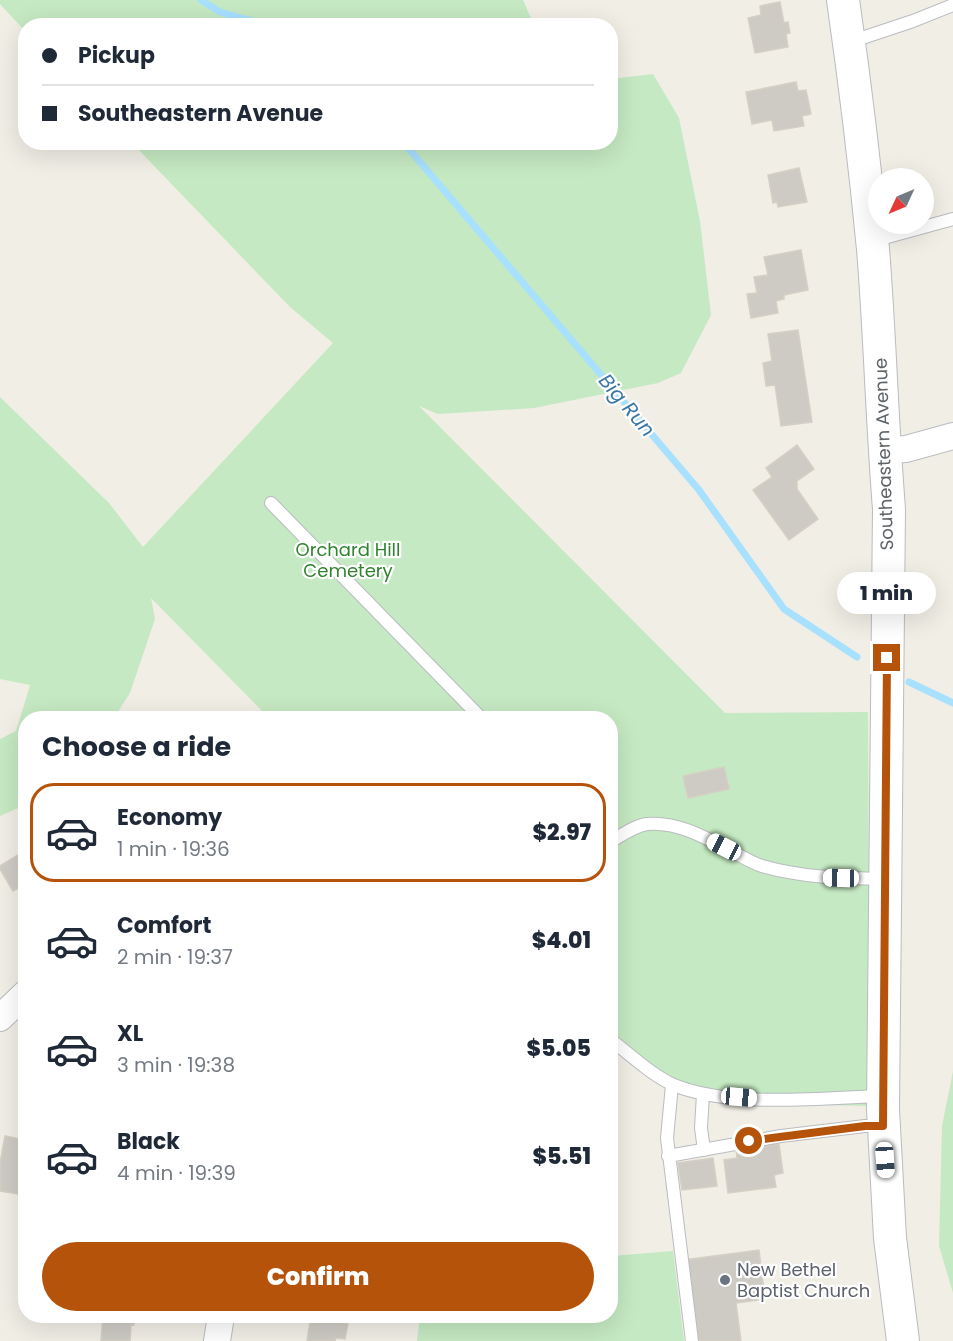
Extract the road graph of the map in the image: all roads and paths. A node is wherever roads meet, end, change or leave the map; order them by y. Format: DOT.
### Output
graph roads {
  1 [pos="846,3"];
  2 [pos="948,4"];
  3 [pos="849,42"];
  4 [pos="953,219"];
  5 [pos="872,241"];
  6 [pos="953,436"];
  7 [pos="886,450"];
  8 [pos="271,503"];
  9 [pos="474,711"];
  10 [pos="618,837"];
  11 [pos="885,879"];
  12 [pos="18,1001"];
  13 [pos="0,1018"];
  14 [pos="618,1045"];
  15 [pos="672,1085"];
  16 [pos="704,1094"];
  17 [pos="883,1111"];
  18 [pos="704,1150"];
  19 [pos="668,1156"];
  20 [pos="220,1323"];
  21 [pos="217,1341"];
  22 [pos="692,1341"];
  23 [pos="903,1341"];
  1 -- 3 [label="street, Southeastern Avenue"];
  2 -- 3 [label="lane"];
  3 -- 5 [label="street, Southeastern Avenue"];
  4 -- 5 [label="lane"];
  5 -- 7 [label="street, Southeastern Avenue"];
  6 -- 7 [label="street"];
  7 -- 11 [label="street, Southeastern Avenue"];
  8 -- 9 [label="lane"];
  10 -- 11 [label="lane"];
  11 -- 17 [label="street, Southeastern Avenue"];
  12 -- 13 [label="street"];
  14 -- 15 [label="lane"];
  15 -- 16 [label="lane"];
  15 -- 19 [label="lane"];
  16 -- 17 [label="lane"];
  16 -- 18 [label="lane"];
  17 -- 18 [label="lane"];
  17 -- 23 [label="street, Southeastern Avenue"];
  18 -- 19 [label="lane"];
  19 -- 22 [label="lane"];
  20 -- 21 [label="street"];
}
